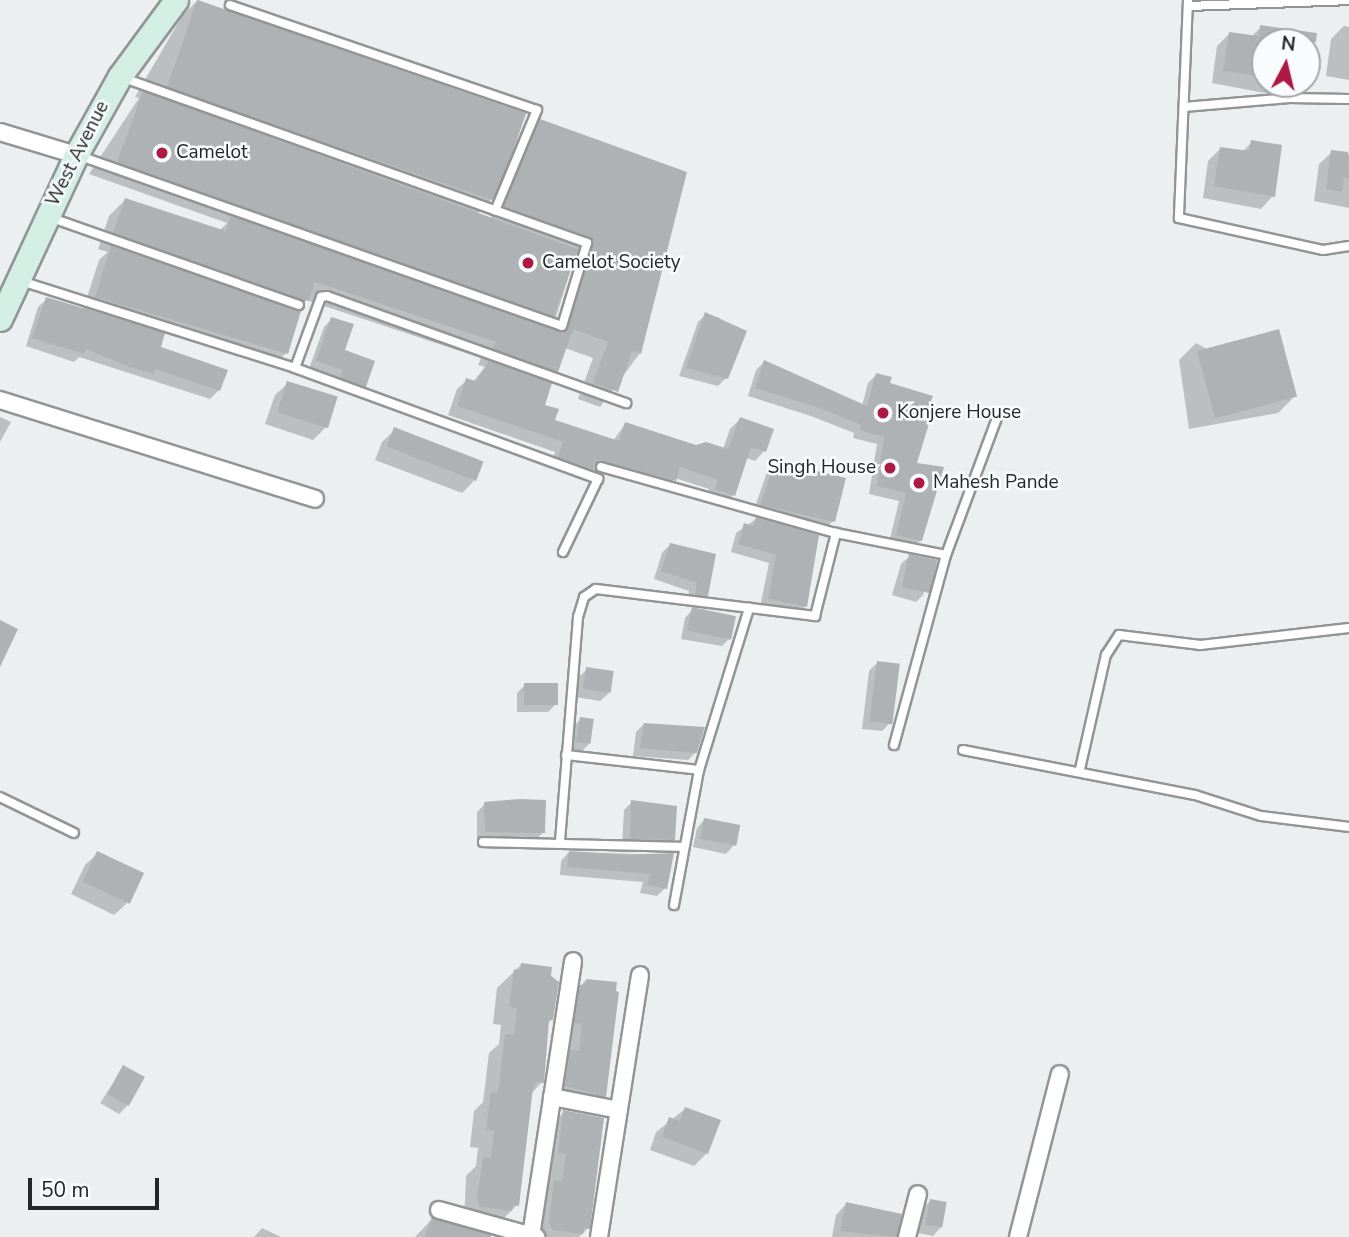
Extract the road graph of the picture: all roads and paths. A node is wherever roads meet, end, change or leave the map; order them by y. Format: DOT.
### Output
graph roads {
  1 [pos="176,0"];
  2 [pos="1349,1"];
  3 [pos="1188,3"];
  4 [pos="230,5"];
  5 [pos="120,76"];
  6 [pos="1349,99"];
  7 [pos="1184,107"];
  8 [pos="0,132"];
  9 [pos="76,155"];
  10 [pos="495,211"];
  11 [pos="46,216"];
  12 [pos="1349,246"];
  13 [pos="15,279"];
  14 [pos="299,305"];
  15 [pos="0,318"];
  16 [pos="295,368"];
  17 [pos="0,400"];
  18 [pos="626,403"];
  19 [pos="998,415"];
  20 [pos="601,467"];
  21 [pos="315,499"];
  22 [pos="836,533"];
  23 [pos="563,552"];
  24 [pos="946,555"];
  25 [pos="749,608"];
  26 [pos="1349,628"];
  27 [pos="894,745"];
  28 [pos="963,750"];
  29 [pos="566,755"];
  30 [pos="1080,769"];
  31 [pos="699,770"];
  32 [pos="0,797"];
  33 [pos="1349,827"];
  34 [pos="74,833"];
  35 [pos="560,841"];
  36 [pos="483,842"];
  37 [pos="683,847"];
  38 [pos="674,905"];
  39 [pos="573,961"];
  40 [pos="640,975"];
  41 [pos="1060,1074"];
  42 [pos="552,1097"];
  43 [pos="619,1110"];
  44 [pos="918,1194"];
  45 [pos="439,1210"];
  46 [pos="533,1236"];
  47 [pos="599,1237"];
  48 [pos="907,1237"];
  49 [pos="1018,1237"];
  1 -- 5 [label="street, West Avenue"];
  2 -- 3 [label="lane"];
  3 -- 7 [label="lane"];
  4 -- 10 [label="lane"];
  5 -- 9 [label="street, West Avenue"];
  5 -- 10 [label="lane"];
  6 -- 7 [label="lane"];
  7 -- 12 [label="lane"];
  8 -- 9 [label="street"];
  9 -- 10 [label="lane"];
  9 -- 11 [label="street, West Avenue"];
  11 -- 13 [label="street, West Avenue"];
  11 -- 14 [label="lane"];
  13 -- 15 [label="street, West Avenue"];
  13 -- 16 [label="lane"];
  16 -- 18 [label="lane"];
  16 -- 23 [label="lane"];
  17 -- 21 [label="street"];
  19 -- 24 [label="lane"];
  20 -- 22 [label="lane"];
  22 -- 24 [label="lane"];
  22 -- 25 [label="lane"];
  24 -- 27 [label="lane"];
  25 -- 29 [label="lane"];
  25 -- 31 [label="lane"];
  26 -- 30 [label="lane"];
  28 -- 30 [label="lane"];
  29 -- 31 [label="lane"];
  29 -- 35 [label="lane"];
  30 -- 33 [label="lane"];
  31 -- 37 [label="lane"];
  32 -- 34 [label="lane"];
  35 -- 36 [label="lane"];
  35 -- 37 [label="lane"];
  37 -- 38 [label="lane"];
  39 -- 42 [label="street"];
  40 -- 43 [label="street"];
  41 -- 49 [label="street"];
  42 -- 43 [label="street"];
  42 -- 46 [label="street"];
  43 -- 47 [label="street"];
  44 -- 48 [label="street"];
  45 -- 46 [label="street"];
}
